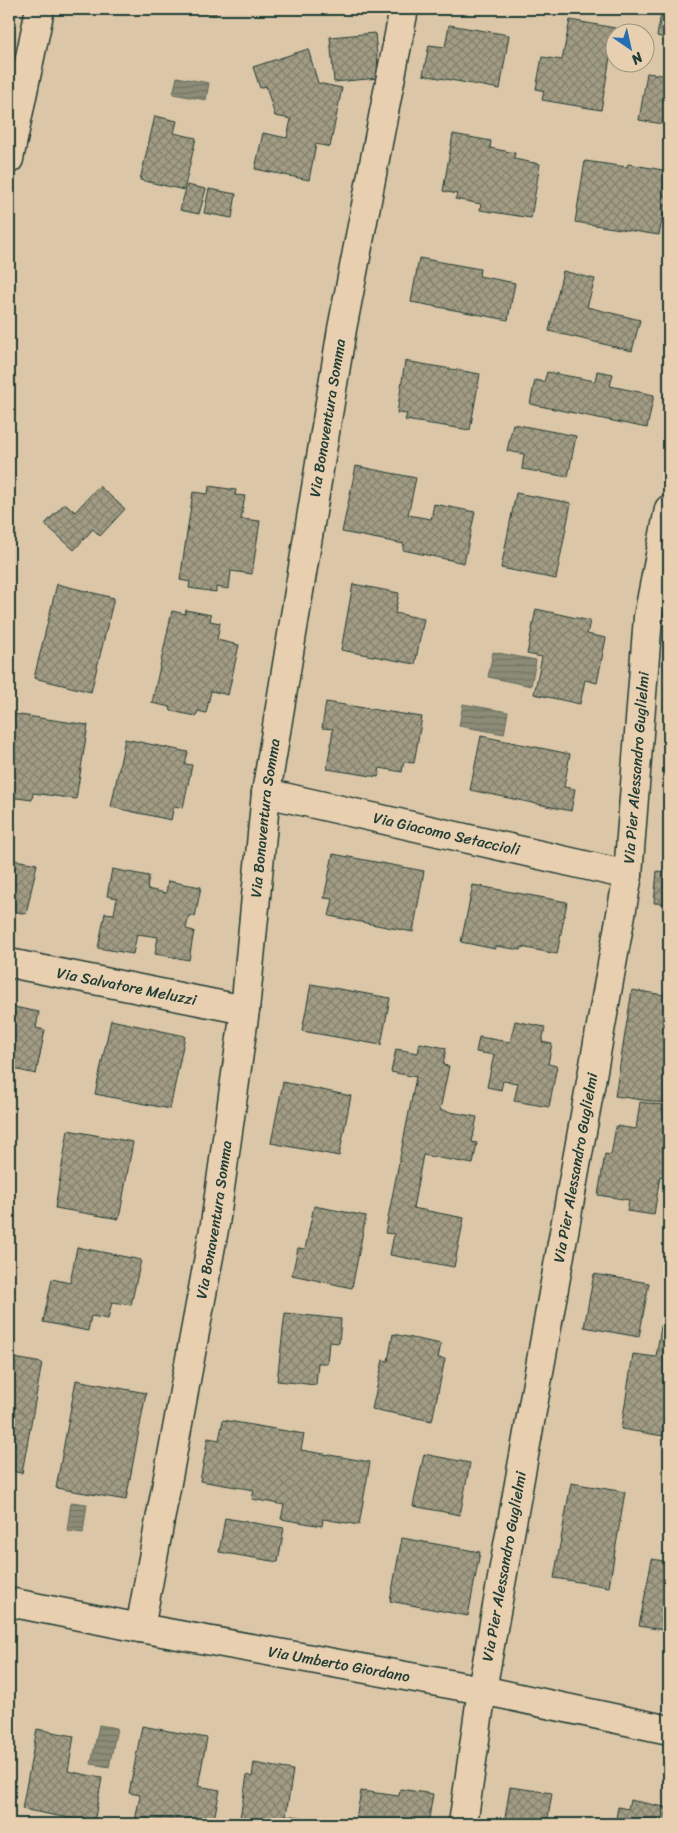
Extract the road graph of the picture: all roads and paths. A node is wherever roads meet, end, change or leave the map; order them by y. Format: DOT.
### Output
graph roads {
  1 [pos="40,9"];
  2 [pos="404,9"];
  3 [pos="9,159"];
  4 [pos="669,509"];
  5 [pos="266,793"];
  6 [pos="628,875"];
  7 [pos="9,963"];
  8 [pos="245,1010"];
  9 [pos="9,1602"];
  10 [pos="140,1628"];
  11 [pos="482,1690"];
  12 [pos="669,1730"];
  13 [pos="463,1824"];
  1 -- 3 [label="street"];
  2 -- 5 [label="street, Via Bonaventura Somma"];
  4 -- 6 [label="street, Via Pier Alessandro Guglielmi"];
  5 -- 6 [label="street, Via Giacomo Setaccioli"];
  5 -- 8 [label="street, Via Bonaventura Somma"];
  6 -- 11 [label="street, Via Pier Alessandro Guglielmi"];
  7 -- 8 [label="street, Via Salvatore Meluzzi"];
  8 -- 10 [label="street, Via Bonaventura Somma"];
  9 -- 10 [label="street, Via Umberto Giordano"];
  10 -- 11 [label="street, Via Umberto Giordano"];
  11 -- 12 [label="street, Via Umberto Giordano"];
  11 -- 13 [label="street, Via Pier Alessandro Guglielmi"];
}
